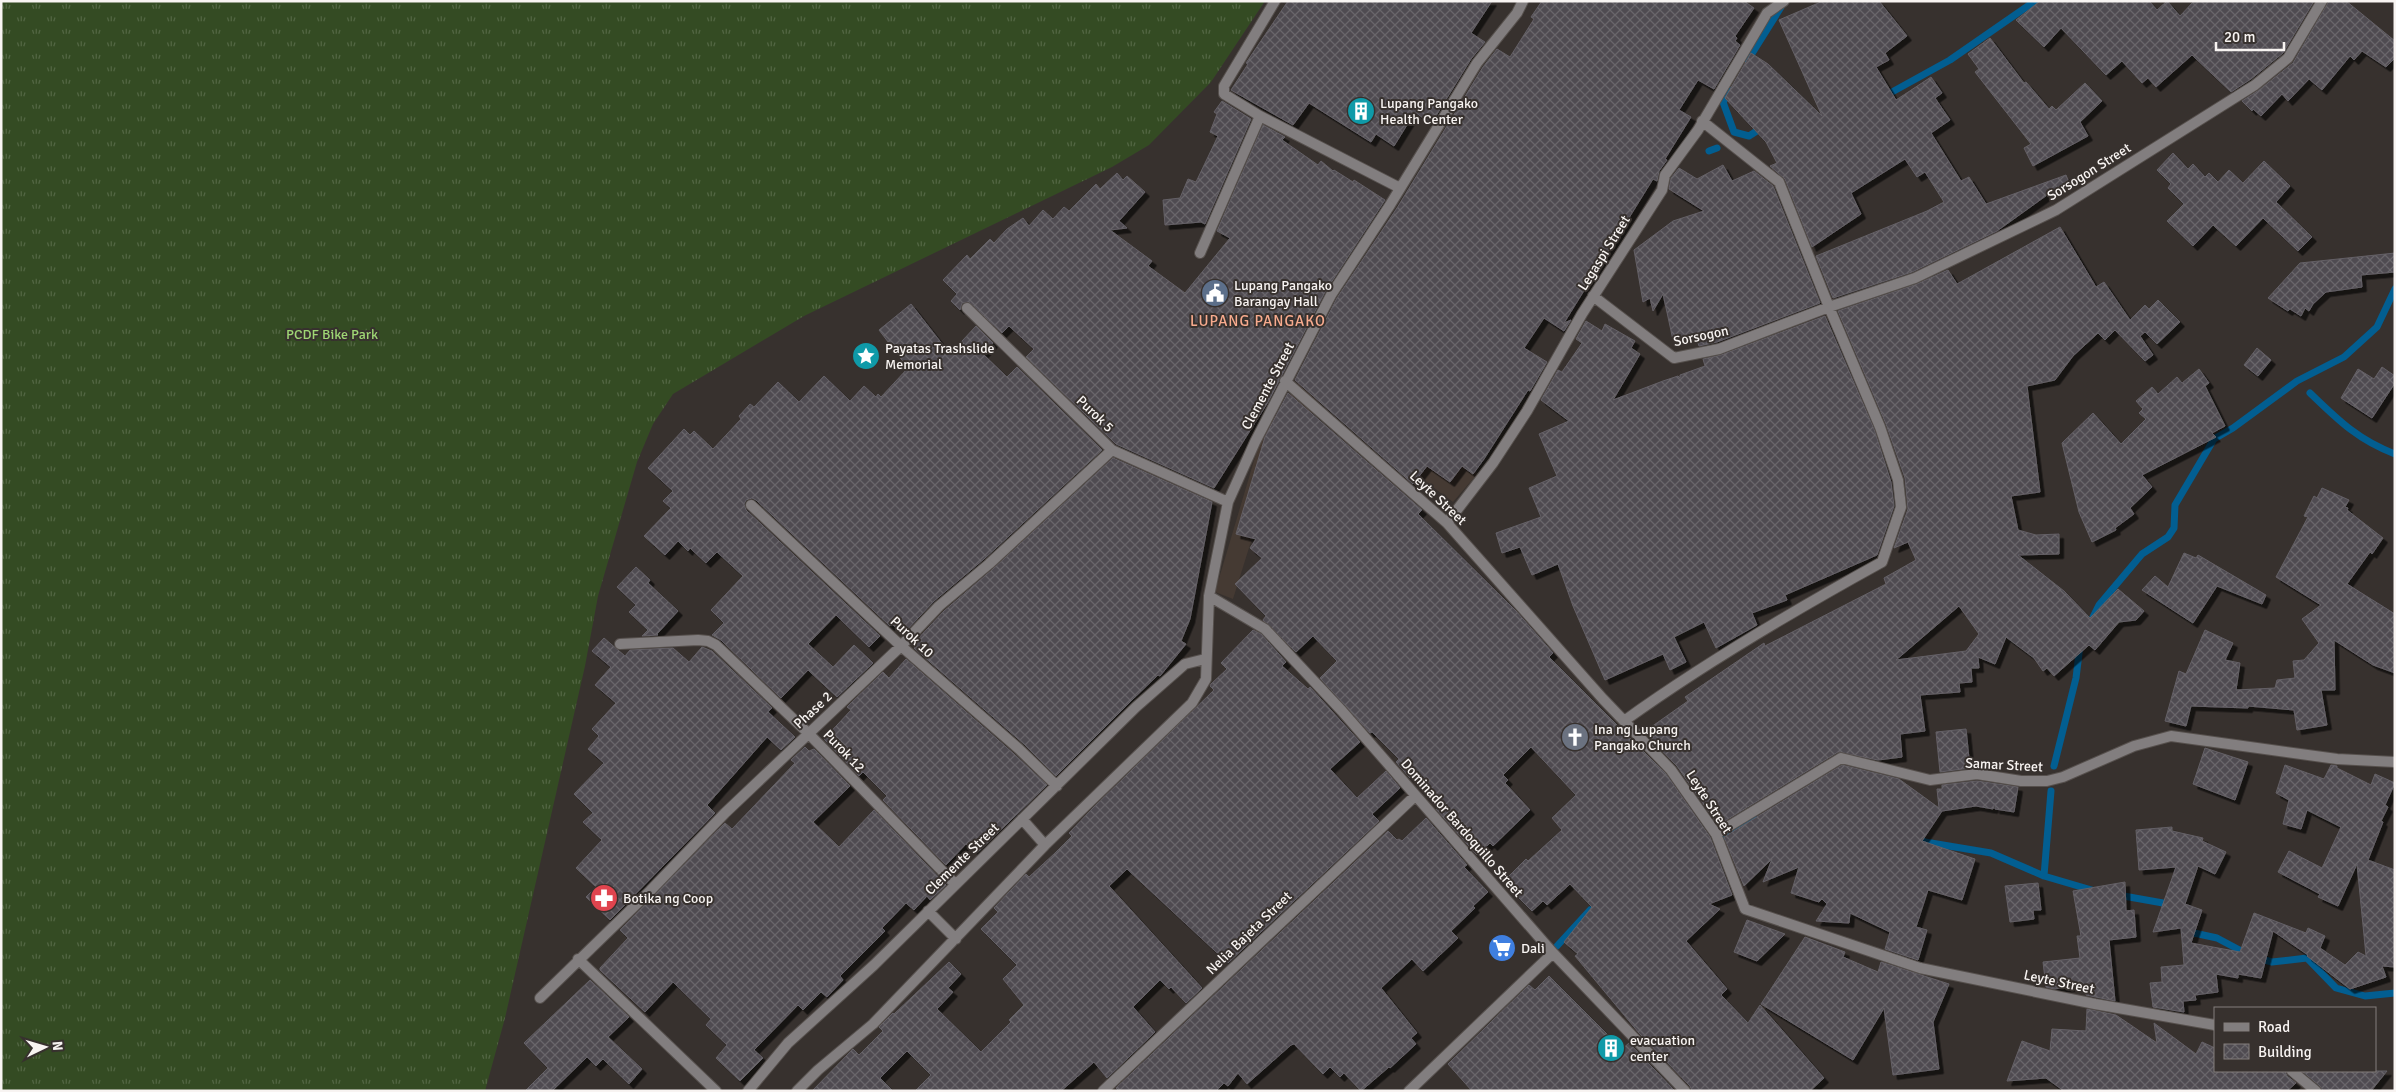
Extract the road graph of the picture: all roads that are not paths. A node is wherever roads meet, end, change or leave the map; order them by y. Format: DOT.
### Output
graph roads {
  1 [pos="1275,1"];
  2 [pos="1523,1"];
  3 [pos="1784,1"];
  4 [pos="2322,1"];
  5 [pos="1260,116"];
  6 [pos="1702,121"];
  7 [pos="1400,188"];
  8 [pos="1200,253"];
  9 [pos="1593,296"];
  10 [pos="1829,307"];
  11 [pos="968,308"];
  12 [pos="1285,381"];
  13 [pos="1112,450"];
  14 [pos="1228,502"];
  15 [pos="751,505"];
  16 [pos="1447,523"];
  17 [pos="1209,596"];
  18 [pos="620,644"];
  19 [pos="901,646"];
  20 [pos="1205,659"];
  21 [pos="1624,721"];
  22 [pos="808,733"];
  23 [pos="2395,762"];
  24 [pos="1057,786"];
  25 [pos="1415,796"];
  26 [pos="1022,820"];
  27 [pos="1716,834"];
  28 [pos="1045,845"];
  29 [pos="955,884"];
  30 [pos="928,911"];
  31 [pos="956,939"];
  32 [pos="1554,953"];
  33 [pos="578,959"];
  34 [pos="540,998"];
  35 [pos="2214,1025"];
  36 [pos="2293,1072"];
  37 [pos="716,1091"];
  38 [pos="748,1091"];
  39 [pos="797,1091"];
  40 [pos="1103,1091"];
  41 [pos="1409,1091"];
  42 [pos="1685,1091"];
  43 [pos="2316,1091"];
  1 -- 5 [label="street"];
  2 -- 7 [label="street, Clemente Street"];
  3 -- 6 [label="street, Legaspi Street"];
  4 -- 10 [label="street, Sorsogon Street"];
  5 -- 7 [label="street"];
  5 -- 8 [label="street"];
  6 -- 9 [label="street, Legaspi Street"];
  6 -- 10 [label="street"];
  7 -- 12 [label="street, Clemente Street"];
  9 -- 10 [label="street, Sorsogon"];
  9 -- 16 [label="street, Legaspi Street"];
  10 -- 21 [label="street"];
  11 -- 13 [label="street, Purok 5"];
  12 -- 14 [label="street, Clemente Street"];
  12 -- 16 [label="street, Leyte Street"];
  13 -- 14 [label="street, Purok 5"];
  13 -- 19 [label="street, Phase 2"];
  14 -- 17 [label="street, Clemente Street"];
  15 -- 19 [label="street, Purok 10"];
  16 -- 21 [label="street, Leyte Street"];
  17 -- 20 [label="street, Clemente Street"];
  17 -- 25 [label="street, Dominador Bardoquillo Street"];
  18 -- 22 [label="street, Purok 12"];
  19 -- 22 [label="street, Phase 2"];
  19 -- 24 [label="street, Purok 10"];
  20 -- 24 [label="street, Clemente Street"];
  20 -- 28 [label="street, Clemente Street"];
  21 -- 27 [label="street, Leyte Street"];
  22 -- 29 [label="street, Purok 12"];
  22 -- 33 [label="street, Phase 2"];
  23 -- 27 [label="street, Samar Street"];
  24 -- 26 [label="street, Clemente Street"];
  25 -- 32 [label="street, Dominador Bardoquillo Street"];
  25 -- 40 [label="street, Nelia Bajeta Street"];
  26 -- 28 [label="street"];
  26 -- 29 [label="street, Clemente Street"];
  27 -- 35 [label="street, Leyte Street"];
  28 -- 31 [label="street, Clemente Street"];
  29 -- 30 [label="street, Clemente Street"];
  30 -- 31 [label="street"];
  30 -- 38 [label="street, Clemente Street"];
  31 -- 39 [label="street, Clemente Street"];
  32 -- 41 [label="street"];
  32 -- 42 [label="street, Dominador Bardoquillo Street"];
  33 -- 34 [label="street, Phase 2"];
  33 -- 37 [label="street"];
  36 -- 43 [label="street"];
}
